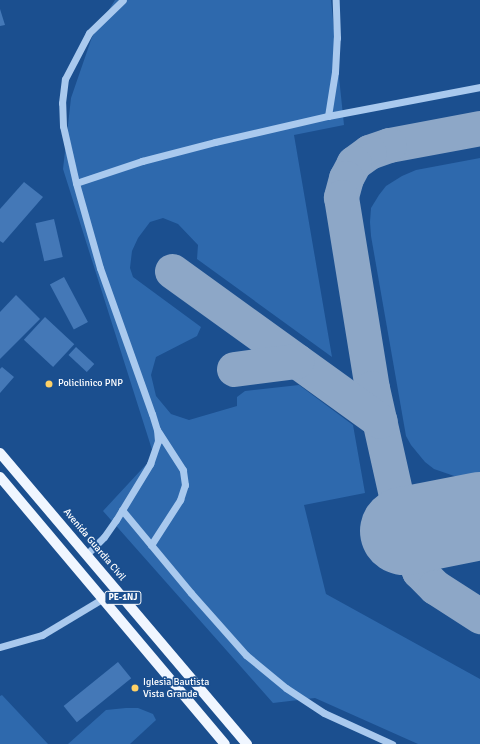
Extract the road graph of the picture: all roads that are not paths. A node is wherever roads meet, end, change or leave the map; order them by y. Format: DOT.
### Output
graph roads {
  1 [pos="123,0"];
  2 [pos="336,0"];
  3 [pos="480,87"];
  4 [pos="328,116"];
  5 [pos="76,183"];
  6 [pos="157,430"];
  7 [pos="0,452"];
  8 [pos="13,468"];
  9 [pos="1,478"];
  10 [pos="122,510"];
  11 [pos="151,545"];
  12 [pos="86,555"];
  13 [pos="102,599"];
  14 [pos="0,647"];
  15 [pos="201,690"];
  16 [pos="188,700"];
  17 [pos="225,744"];
  18 [pos="247,744"];
  19 [pos="392,744"];
  1 -- 5 [label="street"];
  2 -- 4 [label="street"];
  3 -- 4 [label="street"];
  4 -- 5 [label="street"];
  5 -- 6 [label="street"];
  6 -- 10 [label="street"];
  6 -- 11 [label="street"];
  7 -- 8 [label="main road, Avenida Guardia Civil / PE-1NJ"];
  8 -- 9 [label="main road"];
  8 -- 12 [label="main road, Avenida Guardia Civil / PE-1NJ"];
  9 -- 13 [label="main road, PE-1NJ"];
  10 -- 11 [label="street"];
  10 -- 12 [label="street"];
  11 -- 19 [label="street"];
  12 -- 15 [label="main road, Avenida Guardia Civil / PE-1NJ"];
  13 -- 14 [label="street"];
  13 -- 16 [label="main road, PE-1NJ"];
  15 -- 16 [label="main road"];
  15 -- 18 [label="main road, Avenida Guardia Civil / PE-1NJ"];
  16 -- 17 [label="main road, PE-1NJ"];
}
